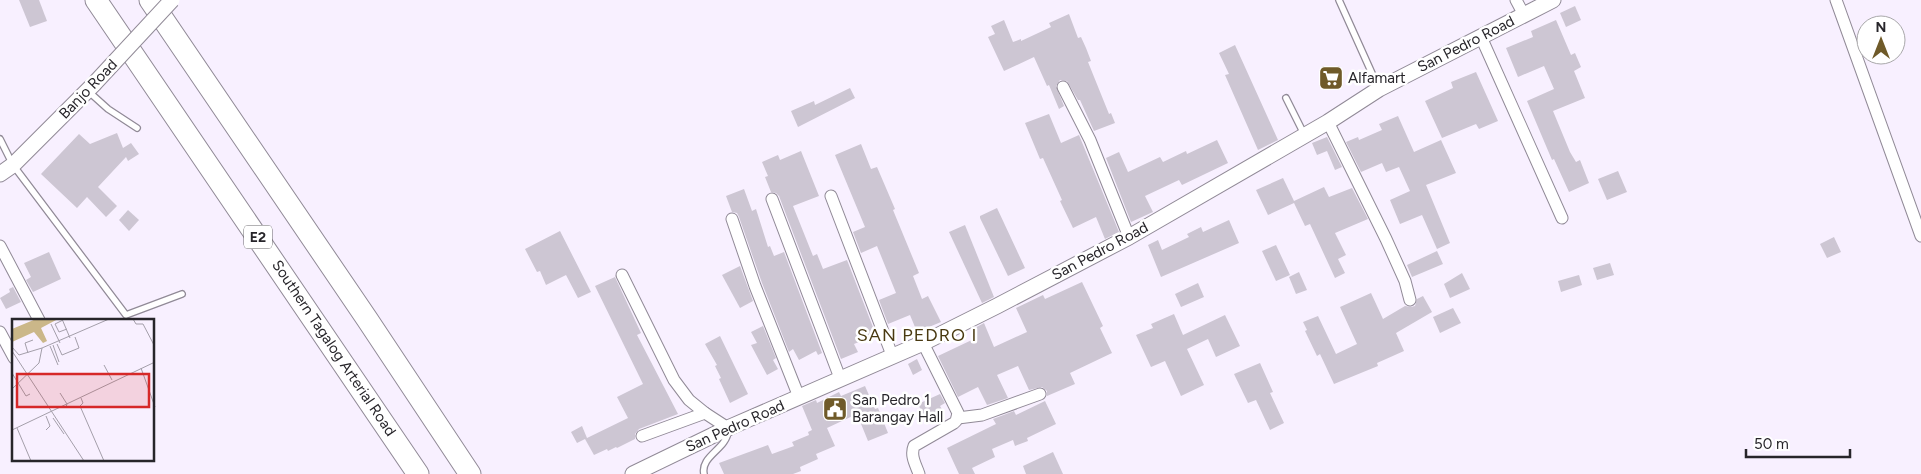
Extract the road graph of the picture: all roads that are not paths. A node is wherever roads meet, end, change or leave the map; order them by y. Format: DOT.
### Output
graph roads {
  1 [pos="96,0"];
  2 [pos="150,0"];
  3 [pos="172,0"];
  4 [pos="1339,0"];
  5 [pos="1516,0"];
  6 [pos="1553,0"];
  7 [pos="1836,0"];
  8 [pos="1524,15"];
  9 [pos="1481,37"];
  10 [pos="91,87"];
  11 [pos="1063,87"];
  12 [pos="1379,89"];
  13 [pos="1286,98"];
  14 [pos="1328,122"];
  15 [pos="138,128"];
  16 [pos="1304,135"];
  17 [pos="0,139"];
  18 [pos="13,164"];
  19 [pos="0,174"];
  20 [pos="831,196"];
  21 [pos="772,199"];
  22 [pos="732,218"];
  23 [pos="1562,218"];
  24 [pos="1921,236"];
  25 [pos="1130,237"];
  26 [pos="0,246"];
  27 [pos="622,275"];
  28 [pos="182,294"];
  29 [pos="1410,300"];
  30 [pos="38,319"];
  31 [pos="0,332"];
  32 [pos="923,343"];
  33 [pos="12,354"];
  34 [pos="892,356"];
  35 [pos="840,378"];
  36 [pos="1040,394"];
  37 [pos="799,397"];
  38 [pos="705,413"];
  39 [pos="958,418"];
  40 [pos="728,428"];
  41 [pos="642,436"];
  42 [pos="418,474"];
  43 [pos="470,474"];
  44 [pos="633,474"];
  45 [pos="704,474"];
  46 [pos="920,474"];
  1 -- 42 [label="highway, Southern Tagalog Arterial Road / E2"];
  2 -- 43 [label="highway"];
  3 -- 10 [label="street, Banjo Road, bridge"];
  4 -- 12 [label="lane"];
  5 -- 8 [label="street"];
  6 -- 8 [label="street, San Pedro Road"];
  7 -- 24 [label="street"];
  8 -- 9 [label="street, San Pedro Road"];
  9 -- 12 [label="street, San Pedro Road"];
  9 -- 23 [label="street"];
  10 -- 15 [label="lane"];
  10 -- 18 [label="street, Banjo Road"];
  11 -- 25 [label="street"];
  12 -- 14 [label="street, San Pedro Road"];
  13 -- 16 [label="lane"];
  14 -- 16 [label="street, San Pedro Road"];
  14 -- 29 [label="street"];
  16 -- 25 [label="street, San Pedro Road"];
  17 -- 18 [label="lane"];
  18 -- 19 [label="street, Banjo Road"];
  18 -- 28 [label="lane"];
  20 -- 34 [label="street"];
  21 -- 35 [label="street"];
  22 -- 37 [label="street"];
  25 -- 32 [label="street, San Pedro Road"];
  26 -- 30 [label="street"];
  27 -- 38 [label="street"];
  31 -- 33 [label="street"];
  32 -- 34 [label="street, San Pedro Road"];
  32 -- 39 [label="street"];
  34 -- 35 [label="street, San Pedro Road"];
  35 -- 37 [label="street, San Pedro Road"];
  36 -- 39 [label="street"];
  37 -- 40 [label="street, San Pedro Road"];
  38 -- 40 [label="street"];
  38 -- 41 [label="street"];
  39 -- 46 [label="street"];
  40 -- 44 [label="street, San Pedro Road"];
  40 -- 45 [label="lane"];
}
